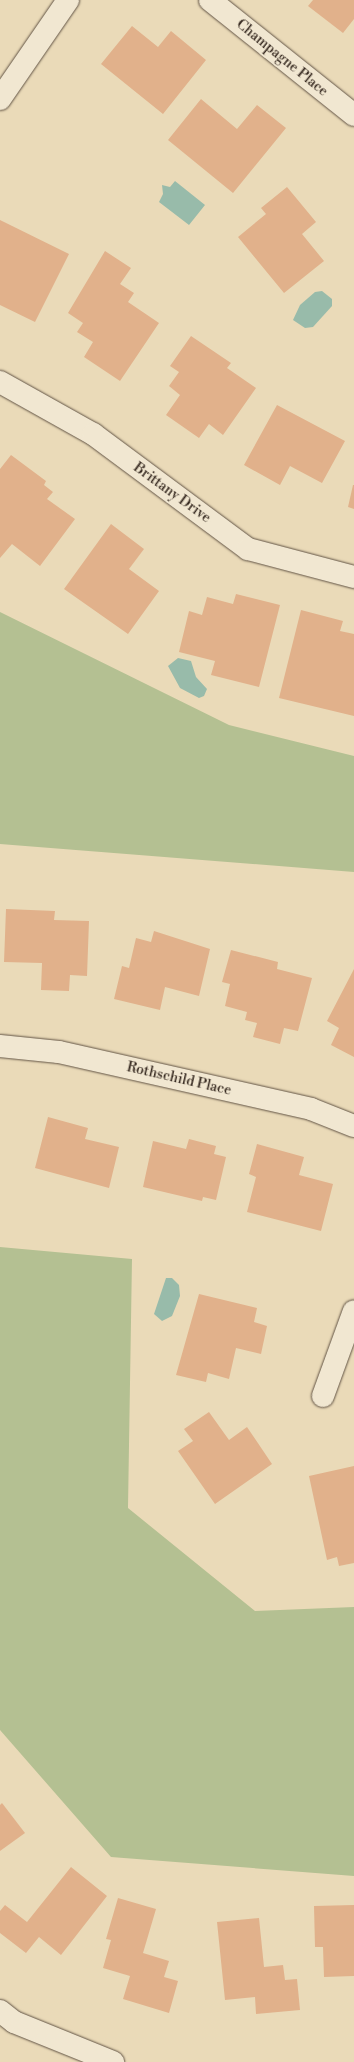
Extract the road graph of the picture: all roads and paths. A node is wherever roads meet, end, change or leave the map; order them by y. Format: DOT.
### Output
graph roads {
  1 [pos="68,0"];
  2 [pos="210,0"];
  3 [pos="0,99"];
  4 [pos="354,115"];
  5 [pos="0,382"];
  6 [pos="354,577"];
  7 [pos="0,1046"];
  8 [pos="354,1126"];
  9 [pos="354,1311"];
  10 [pos="322,1396"];
  11 [pos="0,2011"];
  12 [pos="106,2061"];
  1 -- 3 [label="street"];
  2 -- 4 [label="street, Champagne Place"];
  5 -- 6 [label="street, Brittany Drive"];
  7 -- 8 [label="street, Rothschild Place"];
  9 -- 10 [label="street"];
  11 -- 12 [label="street"];
}
